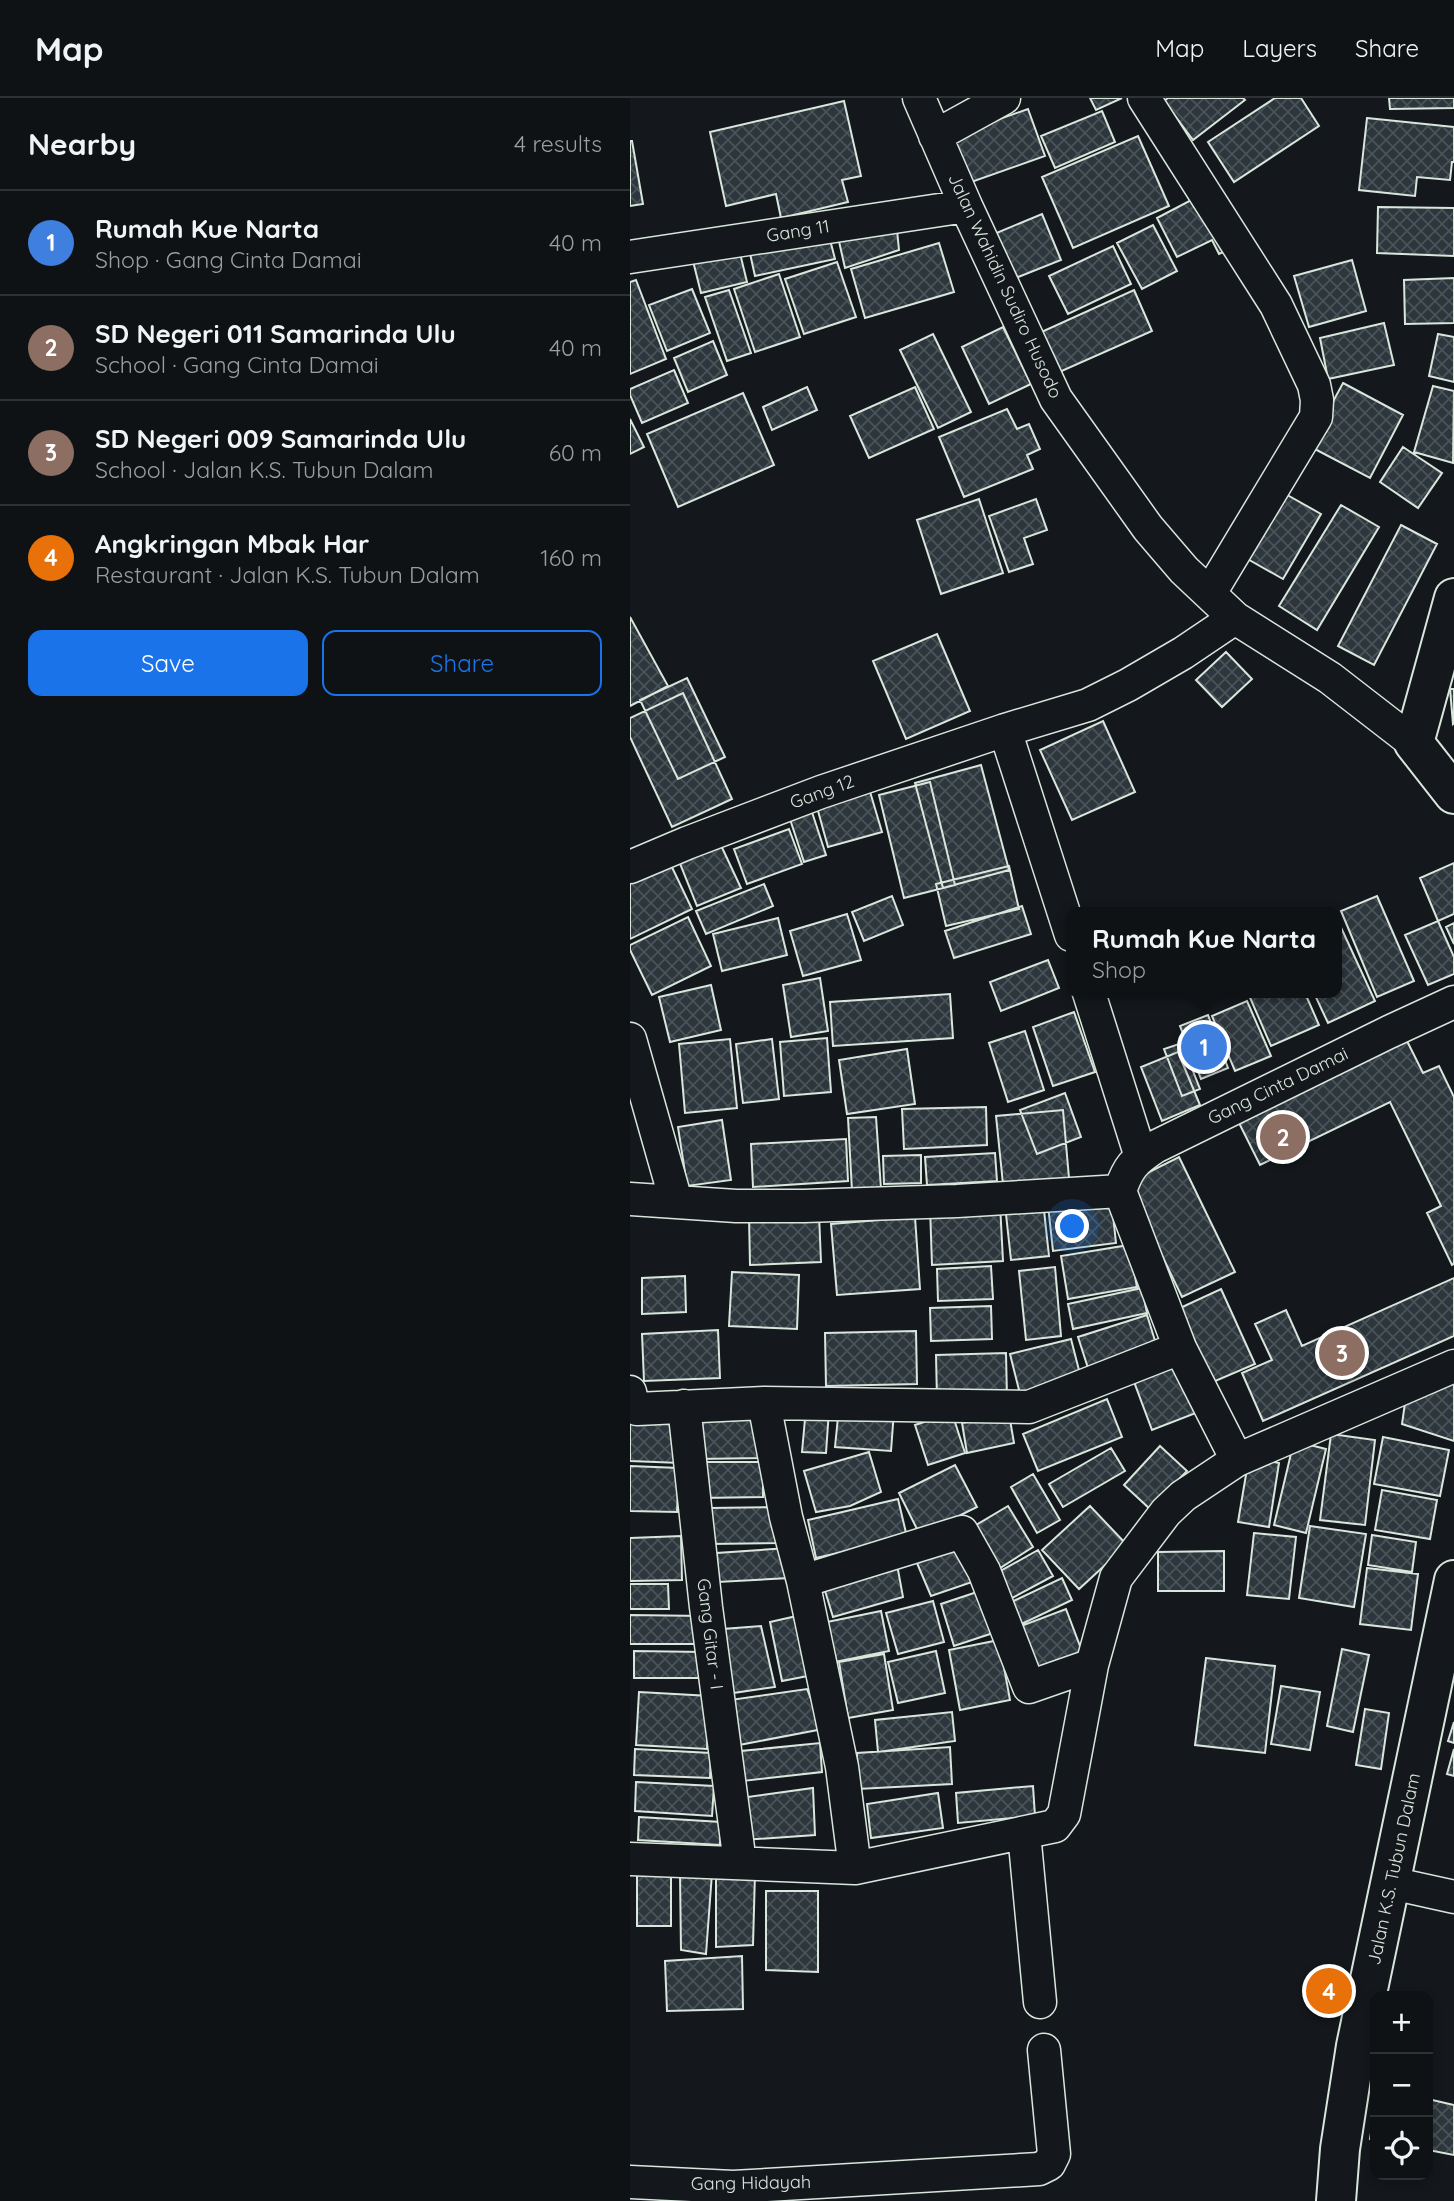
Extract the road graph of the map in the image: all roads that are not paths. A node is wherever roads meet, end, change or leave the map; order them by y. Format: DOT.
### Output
graph roads {
  1 [pos="919,98"];
  2 [pos="1004,98"];
  3 [pos="1144,98"];
  4 [pos="935,136"];
  5 [pos="966,206"];
  6 [pos="630,257"];
  7 [pos="1210,593"];
  8 [pos="1454,598"];
  9 [pos="1235,618"];
  10 [pos="1011,728"];
  11 [pos="1414,743"];
  12 [pos="1454,793"];
  13 [pos="630,867"];
  14 [pos="1066,918"];
  15 [pos="1091,998"];
  16 [pos="1454,1002"];
  17 [pos="630,1039"];
  18 [pos="1142,1157"];
  19 [pos="1120,1191"];
  20 [pos="630,1199"];
  21 [pos="676,1201"];
  22 [pos="1180,1348"];
  23 [pos="1454,1366"];
  24 [pos="630,1392"];
  25 [pos="764,1403"];
  26 [pos="684,1406"];
  27 [pos="1237,1460"];
  28 [pos="1454,1580"];
  29 [pos="803,1581"];
  30 [pos="1092,1665"];
  31 [pos="1445,1667"];
  32 [pos="1024,1833"];
  33 [pos="630,1859"];
  34 [pos="740,1863"];
  35 [pos="855,1868"];
  36 [pos="1391,1883"];
  37 [pos="1454,1897"];
  38 [pos="1040,2002"];
  39 [pos="1044,2050"];
  40 [pos="630,2182"];
  41 [pos="1336,2201"];
  1 -- 4 [label="street, Jalan Wahidin Sudiro Husodo"];
  2 -- 4 [label="street"];
  3 -- 7 [label="street"];
  4 -- 5 [label="street, Jalan Wahidin Sudiro Husodo"];
  5 -- 6 [label="street, Gang 11"];
  5 -- 7 [label="street, Jalan Wahidin Sudiro Husodo"];
  7 -- 9 [label="street, Jalan Wahidin Sudiro Husodo"];
  8 -- 11 [label="street"];
  9 -- 10 [label="street, Gang 12"];
  9 -- 11 [label="street, Jalan Wahidin Sudiro Husodo"];
  10 -- 13 [label="street, Gang 12"];
  10 -- 14 [label="street"];
  11 -- 12 [label="street"];
  15 -- 18 [label="street"];
  16 -- 18 [label="street, Gang Cinta Damai"];
  17 -- 21 [label="street"];
  18 -- 19 [label="street, Gang Cinta Damai"];
  19 -- 21 [label="street"];
  19 -- 22 [label="street"];
  20 -- 21 [label="street"];
  22 -- 25 [label="street"];
  22 -- 27 [label="street"];
  23 -- 27 [label="street"];
  24 -- 26 [label="street"];
  25 -- 26 [label="street"];
  25 -- 29 [label="street"];
  26 -- 34 [label="street, Gang Gitar - I"];
  27 -- 30 [label="street"];
  28 -- 31 [label="street, Jalan K.S. Tubun Dalam"];
  29 -- 30 [label="street"];
  29 -- 35 [label="street"];
  30 -- 32 [label="street"];
  31 -- 36 [label="street, Jalan K.S. Tubun Dalam"];
  32 -- 35 [label="street"];
  32 -- 38 [label="street"];
  33 -- 34 [label="street"];
  34 -- 35 [label="street"];
  36 -- 37 [label="street"];
  36 -- 41 [label="street, Jalan K.S. Tubun Dalam"];
  39 -- 40 [label="street, Gang Hidayah"];
}
